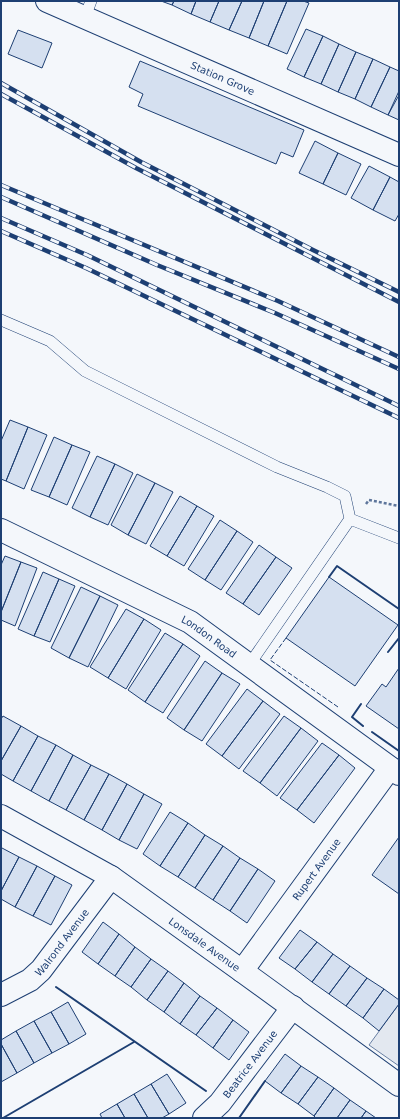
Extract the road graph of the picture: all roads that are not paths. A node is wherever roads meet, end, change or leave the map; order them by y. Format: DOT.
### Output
graph roads {
  1 [pos="47,1"];
  2 [pos="88,9"];
  3 [pos="399,155"];
  4 [pos="1,320"];
  5 [pos="350,519"];
  6 [pos="1,530"];
  7 [pos="399,538"];
  8 [pos="249,665"];
  9 [pos="395,771"];
  10 [pos="1,816"];
  11 [pos="110,877"];
  12 [pos="242,971"];
  13 [pos="1,995"];
  14 [pos="293,1007"];
  15 [pos="399,1085"];
  16 [pos="204,1118"];
  1 -- 2 [label="street, Station Grove"];
  2 -- 3 [label="street, Station Grove"];
  4 -- 5 [label="lane"];
  5 -- 7 [label="lane"];
  5 -- 8 [label="lane"];
  6 -- 8 [label="street, London Road"];
  8 -- 9 [label="street, London Road"];
  9 -- 12 [label="street, Rupert Avenue"];
  10 -- 11 [label="street, Lonsdale Avenue"];
  11 -- 12 [label="street, Lonsdale Avenue"];
  11 -- 13 [label="street, Walrond Avenue"];
  12 -- 14 [label="street, Lonsdale Avenue"];
  14 -- 15 [label="street, Lonsdale Avenue"];
  14 -- 16 [label="street, Beatrice Avenue"];
}
